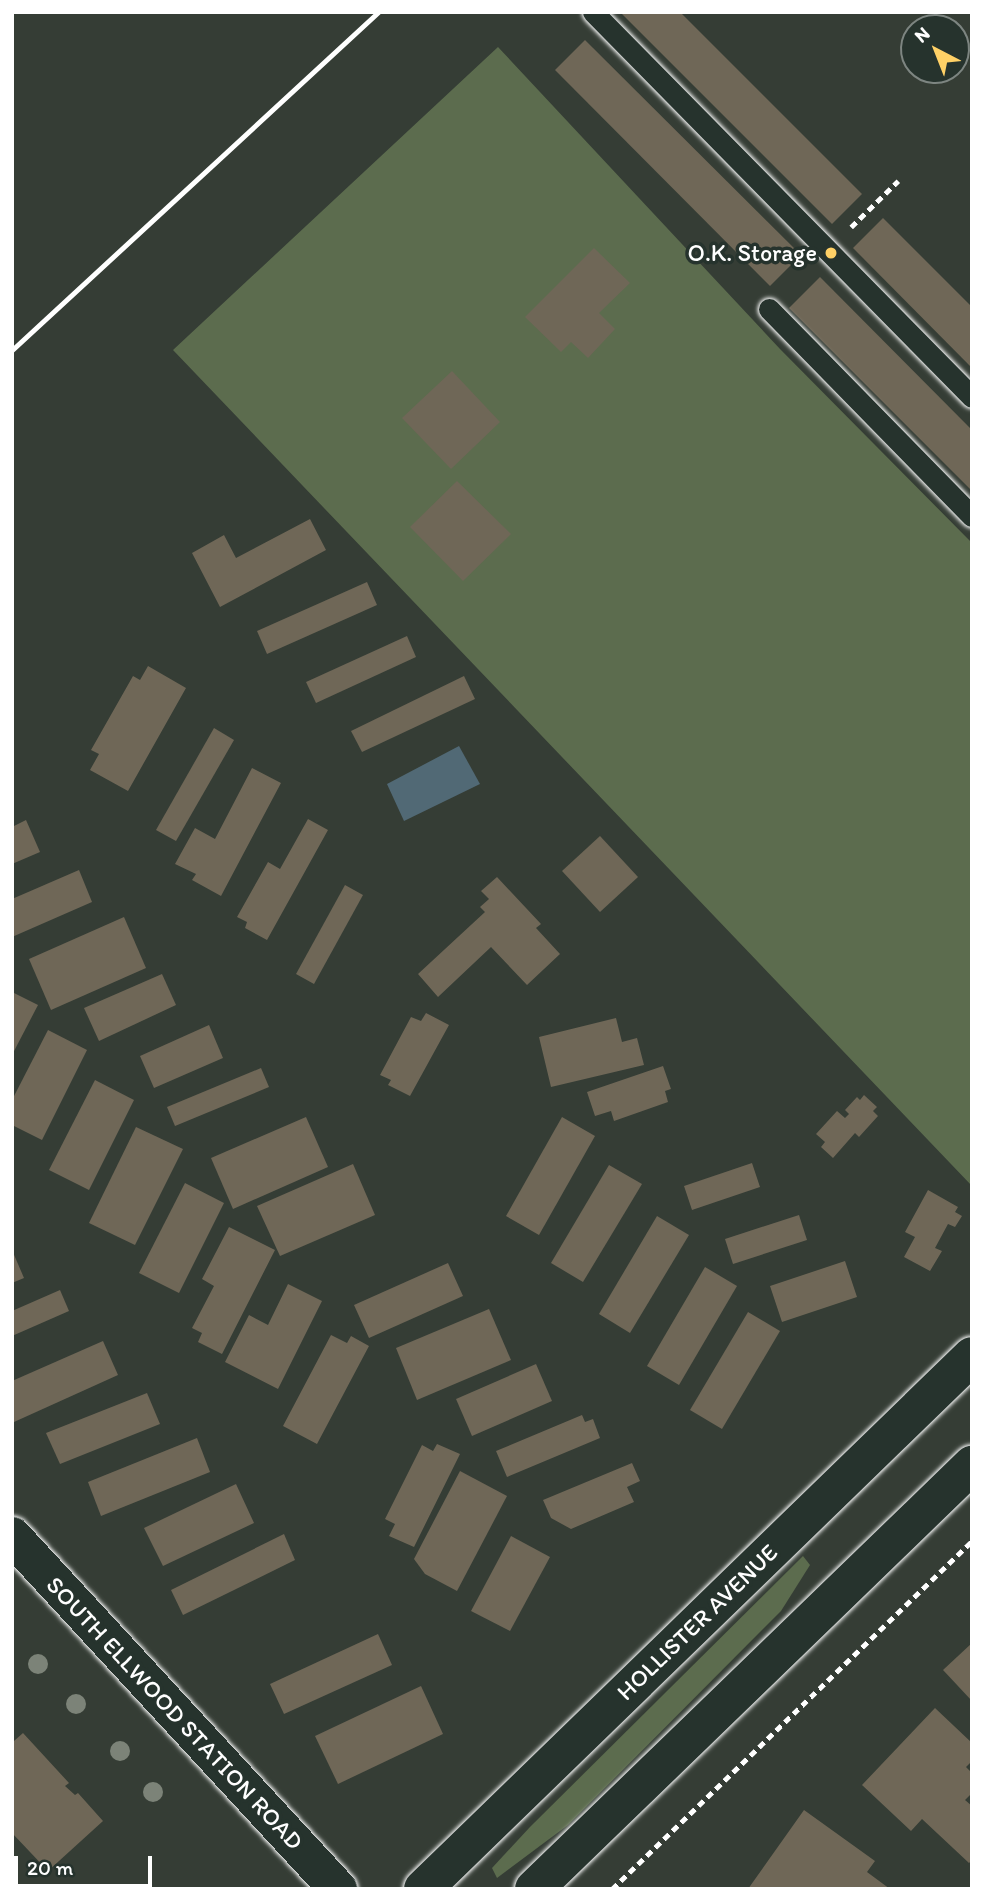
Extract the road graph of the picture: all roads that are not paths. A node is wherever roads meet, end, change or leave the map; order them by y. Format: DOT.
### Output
graph roads {
  1 [pos="593,12"];
  2 [pos="769,309"];
  3 [pos="972,397"];
  4 [pos="972,516"];
  5 [pos="972,1356"];
  6 [pos="972,1465"];
  7 [pos="12,1536"];
  8 [pos="338,1889"];
  9 [pos="423,1889"];
  10 [pos="534,1889"];
  1 -- 3 [label="lane"];
  2 -- 4 [label="lane"];
  5 -- 9 [label="main road, HOLLISTER AVENUE"];
  6 -- 10 [label="main road"];
  7 -- 8 [label="main road, SOUTH ELLWOOD STATION ROAD"];
}
